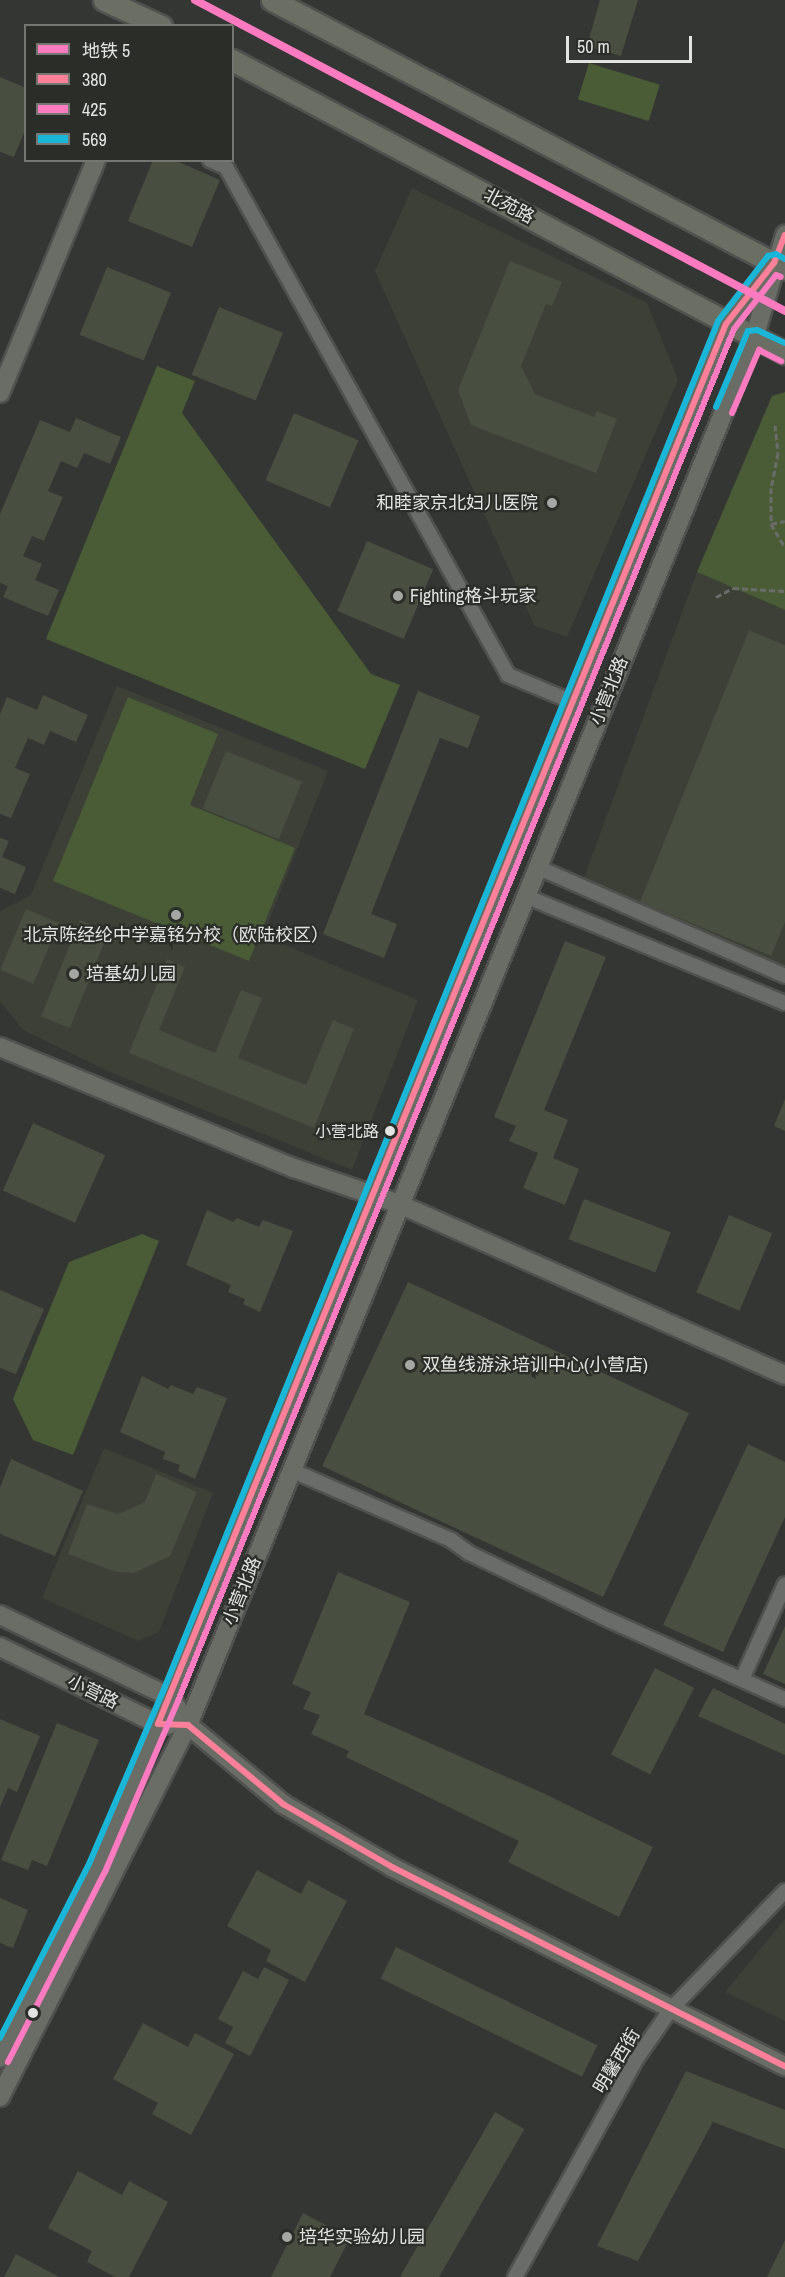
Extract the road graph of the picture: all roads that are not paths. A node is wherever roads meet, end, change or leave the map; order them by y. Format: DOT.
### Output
graph roads {
  1 [pos="104,0"];
  2 [pos="272,0"];
  3 [pos="156,24"];
  4 [pos="234,61"];
  5 [pos="95,162"];
  6 [pos="215,162"];
  7 [pos="785,235"];
  8 [pos="780,266"];
  9 [pos="726,324"];
  10 [pos="754,338"];
  11 [pos="785,354"];
  12 [pos="0,393"];
  13 [pos="573,702"];
  14 [pos="537,867"];
  15 [pos="525,896"];
  16 [pos="785,976"];
  17 [pos="785,1003"];
  18 [pos="0,1047"];
  19 [pos="373,1196"];
  20 [pos="399,1204"];
  21 [pos="785,1375"];
  22 [pos="291,1470"];
  23 [pos="785,1584"];
  24 [pos="0,1615"];
  25 [pos="0,1647"];
  26 [pos="742,1679"];
  27 [pos="170,1696"];
  28 [pos="785,1699"];
  29 [pos="158,1724"];
  30 [pos="188,1725"];
  31 [pos="785,1891"];
  32 [pos="671,2009"];
  33 [pos="0,2058"];
  34 [pos="785,2066"];
  35 [pos="0,2097"];
  36 [pos="515,2277"];
  1 -- 3 [label="main road"];
  2 -- 8 [label="main road"];
  4 -- 9 [label="main road, 北苑路"];
  5 -- 12 [label="street"];
  6 -- 13 [label="street"];
  7 -- 8 [label="street"];
  8 -- 9 [label="street, 小营北路"];
  8 -- 10 [label="street, 小营北路"];
  9 -- 10 [label="main road, 北苑路"];
  9 -- 13 [label="street, 小营北路"];
  10 -- 11 [label="main road, 北苑路"];
  10 -- 14 [label="street, 小营北路"];
  13 -- 19 [label="street, 小营北路"];
  14 -- 15 [label="street, 小营北路"];
  14 -- 16 [label="street"];
  15 -- 17 [label="street"];
  15 -- 20 [label="street, 小营北路"];
  18 -- 19 [label="street"];
  19 -- 20 [label="street"];
  19 -- 27 [label="street, 小营北路"];
  20 -- 21 [label="street"];
  20 -- 22 [label="street, 小营北路"];
  22 -- 26 [label="street"];
  22 -- 30 [label="street, 小营北路"];
  23 -- 26 [label="street"];
  24 -- 27 [label="street, 小营路"];
  25 -- 29 [label="street, 小营路"];
  26 -- 28 [label="street"];
  27 -- 29 [label="street, 小营北路"];
  27 -- 30 [label="street"];
  29 -- 30 [label="street, 小营路"];
  29 -- 33 [label="street, 小营北路"];
  30 -- 32 [label="street"];
  30 -- 35 [label="street, 小营北路"];
  31 -- 32 [label="street, 明馨西街"];
  32 -- 34 [label="street"];
  32 -- 36 [label="street, 明馨西街"];
}
